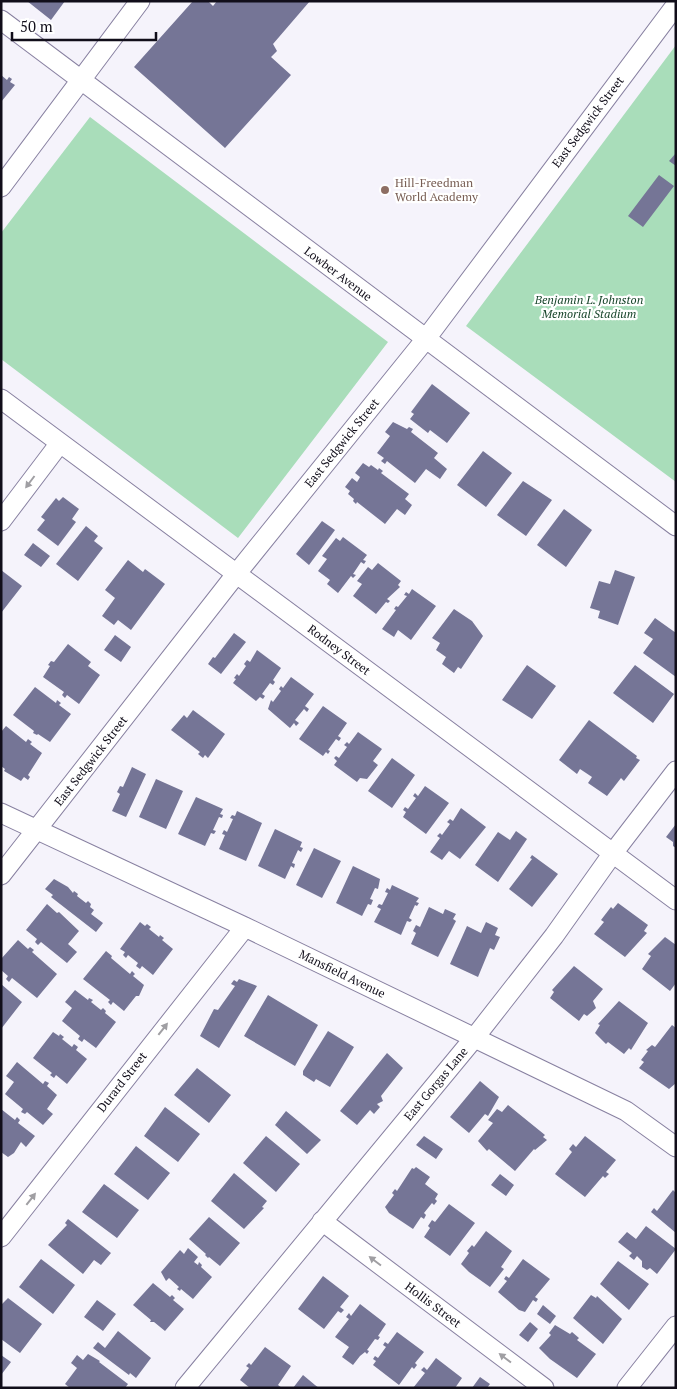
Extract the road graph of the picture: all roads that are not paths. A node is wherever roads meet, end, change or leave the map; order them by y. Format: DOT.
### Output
graph roads {
  1 [pos="140,1"];
  2 [pos="676,5"];
  3 [pos="1,20"];
  4 [pos="81,81"];
  5 [pos="1,187"];
  6 [pos="425,340"];
  7 [pos="1,399"];
  8 [pos="60,443"];
  9 [pos="1,521"];
  10 [pos="676,526"];
  11 [pos="237,573"];
  12 [pos="676,771"];
  13 [pos="1,813"];
  14 [pos="38,829"];
  15 [pos="613,853"];
  16 [pos="1,875"];
  17 [pos="676,900"];
  18 [pos="245,927"];
  19 [pos="475,1037"];
  20 [pos="676,1148"];
  21 [pos="322,1221"];
  22 [pos="1,1238"];
  23 [pos="676,1326"];
  24 [pos="185,1388"];
  25 [pos="544,1388"];
  26 [pos="627,1388"];
  1 -- 4 [label="street"];
  2 -- 6 [label="street, East Sedgwick Street"];
  3 -- 4 [label="street, Lowber Avenue"];
  4 -- 5 [label="street"];
  4 -- 6 [label="street, Lowber Avenue"];
  6 -- 10 [label="street, Lowber Avenue"];
  6 -- 11 [label="street, East Sedgwick Street"];
  7 -- 8 [label="street, Rodney Street"];
  8 -- 9 [label="street, one-way"];
  8 -- 11 [label="street, Rodney Street"];
  11 -- 14 [label="street, East Sedgwick Street"];
  11 -- 15 [label="street, Rodney Street"];
  12 -- 15 [label="street, East Gorgas Lane"];
  13 -- 14 [label="street, Mansfield Avenue"];
  14 -- 16 [label="street, East Sedgwick Street"];
  14 -- 18 [label="street, Mansfield Avenue"];
  15 -- 17 [label="street, Rodney Street"];
  15 -- 19 [label="street, East Gorgas Lane"];
  18 -- 19 [label="street, Mansfield Avenue"];
  22 -- 18 [label="street, Durard Street, one-way"];
  19 -- 20 [label="street, Mansfield Avenue"];
  19 -- 21 [label="street, East Gorgas Lane"];
  21 -- 24 [label="street, East Gorgas Lane"];
  25 -- 21 [label="street, Hollis Street, one-way"];
  23 -- 26 [label="street"];
}
